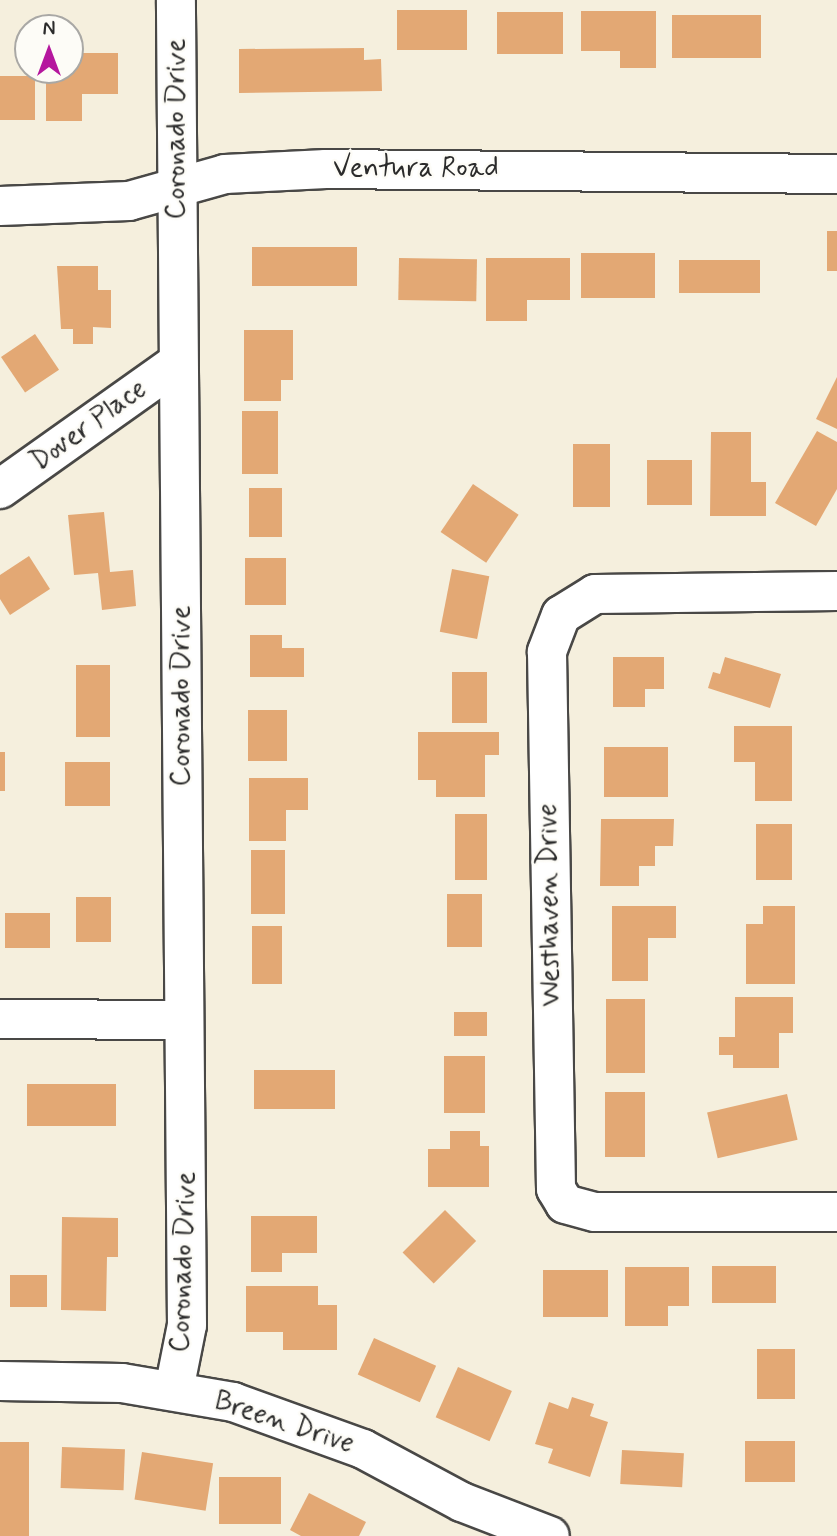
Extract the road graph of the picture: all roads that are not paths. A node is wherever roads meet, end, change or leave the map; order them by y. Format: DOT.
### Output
graph roads {
  1 [pos="176,0"];
  2 [pos="837,174"];
  3 [pos="176,188"];
  4 [pos="0,206"];
  5 [pos="177,363"];
  6 [pos="0,489"];
  7 [pos="837,591"];
  8 [pos="0,1019"];
  9 [pos="183,1020"];
  10 [pos="837,1212"];
  11 [pos="0,1381"];
  12 [pos="174,1390"];
  13 [pos="550,1536"];
  1 -- 3 [label="street, Coronado Drive"];
  2 -- 3 [label="street, Ventura Road"];
  3 -- 4 [label="street, Ventura Road"];
  3 -- 5 [label="street, Coronado Drive"];
  5 -- 6 [label="street, Dover Place"];
  5 -- 9 [label="street, Coronado Drive"];
  7 -- 10 [label="street, Westhaven Drive"];
  8 -- 9 [label="street"];
  9 -- 12 [label="street, Coronado Drive"];
  11 -- 12 [label="street, Breen Drive"];
  12 -- 13 [label="street, Breen Drive"];
}
